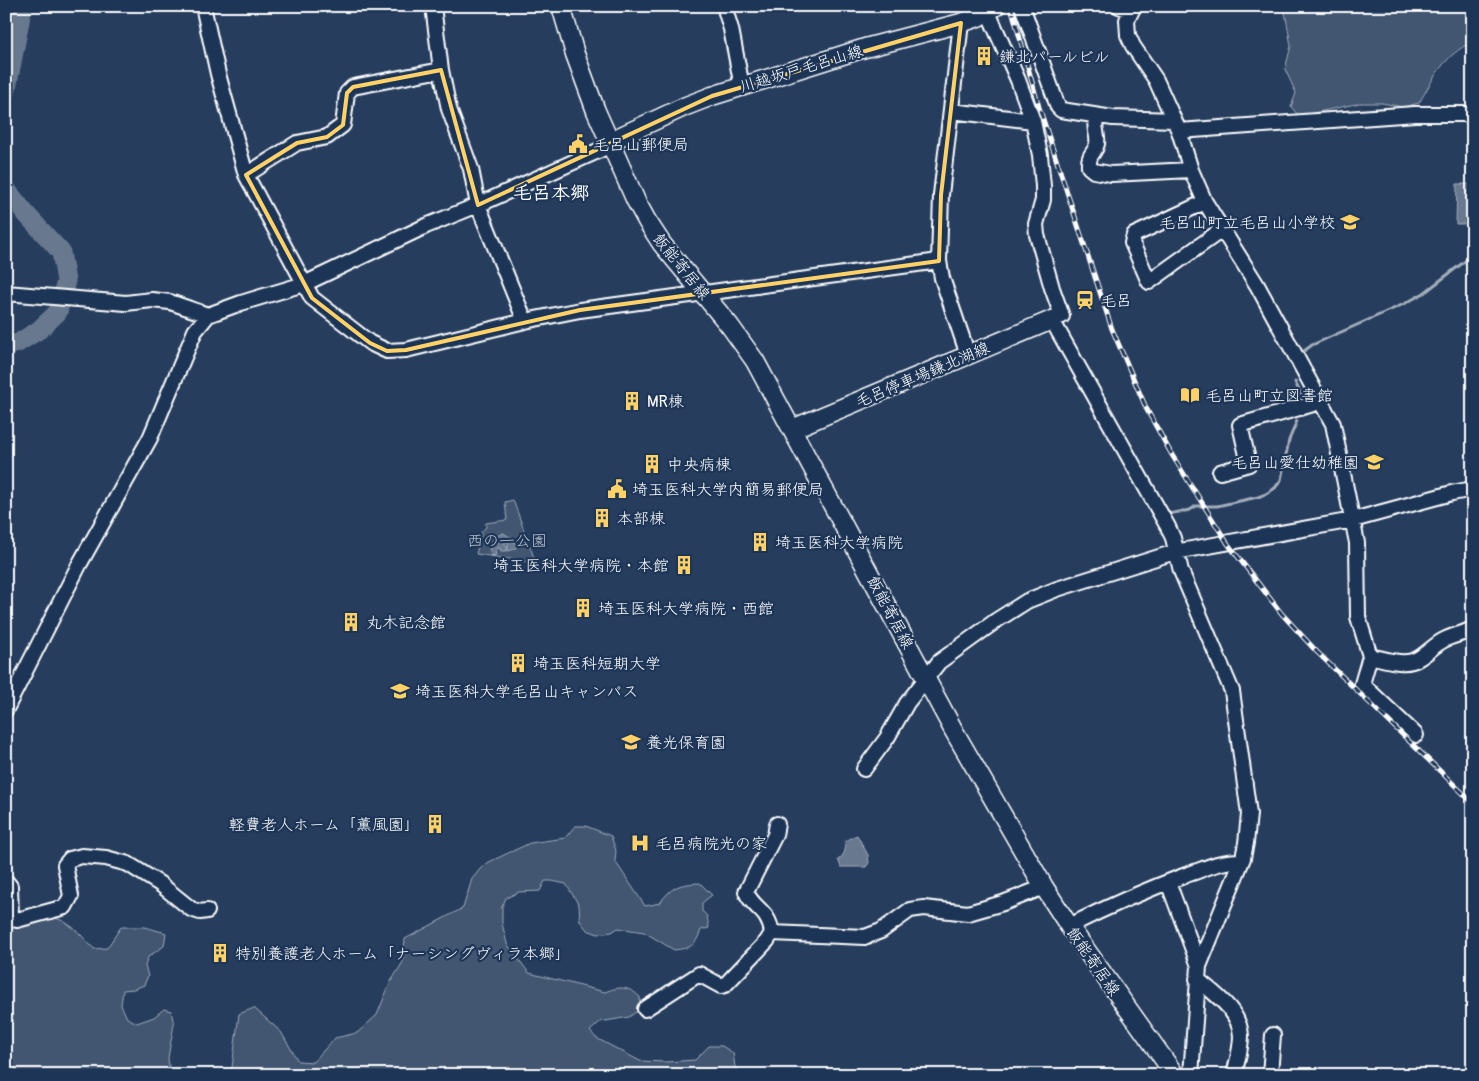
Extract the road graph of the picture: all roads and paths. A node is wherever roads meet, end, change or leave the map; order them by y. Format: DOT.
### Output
graph roads {
  1 [pos="203,6"];
  2 [pos="433,6"];
  3 [pos="561,6"];
  4 [pos="724,6"];
  5 [pos="1022,6"];
  6 [pos="1128,8"];
  7 [pos="984,10"];
  8 [pos="961,23"];
  9 [pos="441,70"];
  10 [pos="742,87"];
  11 [pos="951,111"];
  12 [pos="1473,114"];
  13 [pos="1097,116"];
  14 [pos="1033,121"];
  15 [pos="1176,125"];
  16 [pos="611,145"];
  17 [pos="1191,170"];
  18 [pos="246,175"];
  19 [pos="1206,202"];
  20 [pos="478,205"];
  21 [pos="1222,229"];
  22 [pos="939,261"];
  23 [pos="304,284"];
  24 [pos="6,293"];
  25 [pos="703,293"];
  26 [pos="208,315"];
  27 [pos="1052,320"];
  28 [pos="525,321"];
  29 [pos="968,355"];
  30 [pos="1320,402"];
  31 [pos="792,429"];
  32 [pos="1220,472"];
  33 [pos="1473,489"];
  34 [pos="1353,520"];
  35 [pos="1175,552"];
  36 [pos="1473,628"];
  37 [pos="1370,656"];
  38 [pos="926,678"];
  39 [pos="6,709"];
  40 [pos="1416,735"];
  41 [pos="864,769"];
  42 [pos="777,824"];
  43 [pos="1241,861"];
  44 [pos="6,882"];
  45 [pos="1168,882"];
  46 [pos="1044,887"];
  47 [pos="207,911"];
  48 [pos="1069,926"];
  49 [pos="772,933"];
  50 [pos="1198,972"];
  51 [pos="645,1009"];
  52 [pos="1272,1035"];
  53 [pos="1175,1075"];
  54 [pos="1191,1075"];
  55 [pos="1234,1075"];
  56 [pos="1270,1075"];
  1 -- 18 [label="street"];
  2 -- 9 [label="street"];
  3 -- 16 [label="main road, 飯能寄居線"];
  4 -- 10 [label="street"];
  5 -- 13 [label="street"];
  6 -- 15 [label="street"];
  7 -- 8 [label="main road, 川越坂戸毛呂山線"];
  7 -- 14 [label="street"];
  8 -- 10 [label="main road, 川越坂戸毛呂山線"];
  8 -- 11 [label="street"];
  9 -- 18 [label="street"];
  9 -- 20 [label="street"];
  10 -- 16 [label="main road, 川越坂戸毛呂山線"];
  11 -- 14 [label="street"];
  11 -- 22 [label="street"];
  12 -- 15 [label="street"];
  13 -- 15 [label="street"];
  13 -- 17 [label="street"];
  14 -- 27 [label="street"];
  15 -- 17 [label="street"];
  16 -- 20 [label="street"];
  16 -- 25 [label="main road, 飯能寄居線"];
  17 -- 19 [label="street"];
  18 -- 23 [label="street"];
  19 -- 21 [label="street"];
  19 -- 21 [label="street"];
  20 -- 23 [label="street"];
  20 -- 28 [label="street"];
  21 -- 30 [label="street"];
  22 -- 25 [label="street"];
  22 -- 29 [label="street"];
  23 -- 26 [label="street"];
  23 -- 28 [label="street"];
  24 -- 26 [label="street"];
  25 -- 28 [label="street"];
  25 -- 31 [label="main road, 飯能寄居線"];
  26 -- 39 [label="street"];
  27 -- 29 [label="main road, 毛呂停車場鎌北湖線"];
  27 -- 35 [label="street"];
  29 -- 31 [label="main road, 毛呂停車場鎌北湖線"];
  30 -- 32 [label="street"];
  30 -- 34 [label="street"];
  31 -- 38 [label="main road, 飯能寄居線"];
  33 -- 34 [label="street"];
  34 -- 35 [label="street"];
  34 -- 37 [label="street"];
  35 -- 38 [label="street"];
  35 -- 43 [label="street"];
  36 -- 37 [label="street"];
  37 -- 40 [label="street"];
  38 -- 41 [label="street"];
  38 -- 46 [label="main road, 飯能寄居線"];
  42 -- 49 [label="street"];
  43 -- 45 [label="street"];
  43 -- 50 [label="street"];
  44 -- 47 [label="street"];
  45 -- 48 [label="street"];
  45 -- 50 [label="street"];
  46 -- 48 [label="main road, 飯能寄居線"];
  46 -- 49 [label="street"];
  48 -- 53 [label="main road, 飯能寄居線"];
  49 -- 51 [label="street"];
  50 -- 54 [label="street"];
  50 -- 55 [label="street"];
  52 -- 56 [label="street"];
}
